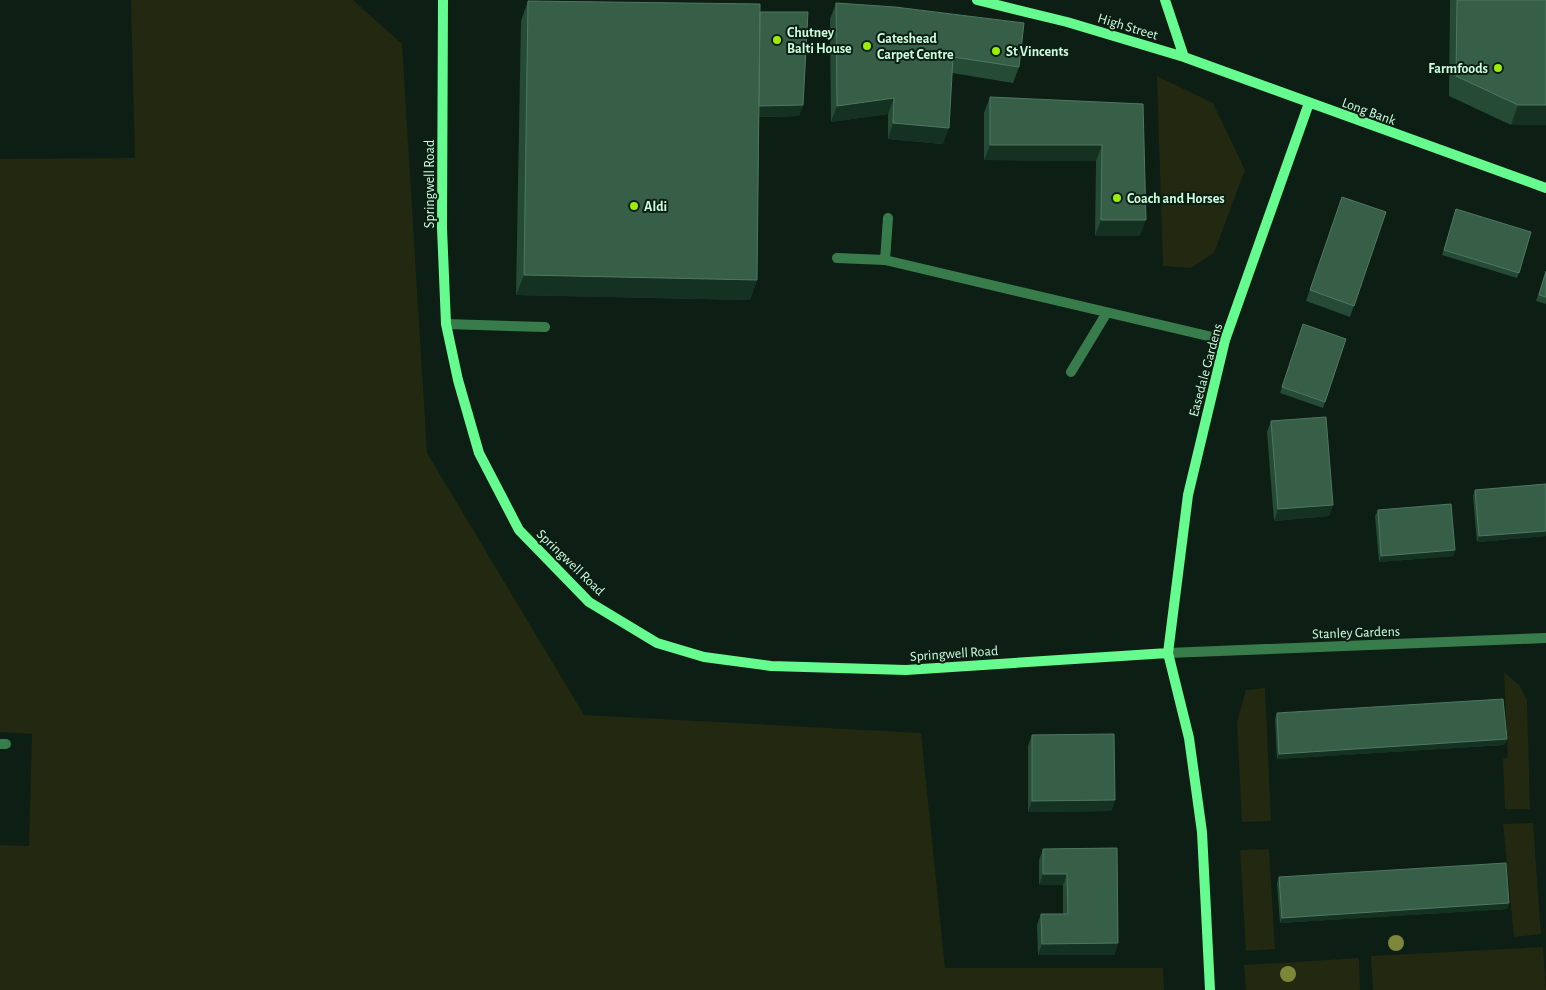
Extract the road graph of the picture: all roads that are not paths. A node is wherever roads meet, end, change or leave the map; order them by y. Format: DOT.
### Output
graph roads {
  1 [pos="443,0"];
  2 [pos="977,0"];
  3 [pos="1165,0"];
  4 [pos="1184,57"];
  5 [pos="1308,104"];
  6 [pos="1546,188"];
  7 [pos="888,218"];
  8 [pos="837,258"];
  9 [pos="885,260"];
  10 [pos="1106,314"];
  11 [pos="446,324"];
  12 [pos="545,327"];
  13 [pos="1225,340"];
  14 [pos="1071,372"];
  15 [pos="1546,638"];
  16 [pos="1168,653"];
  17 [pos="1210,990"];
  1 -- 11 [label="main road, Springwell Road"];
  2 -- 4 [label="main road, High Street"];
  3 -- 4 [label="main road"];
  4 -- 5 [label="main road, Long Bank"];
  5 -- 6 [label="main road, Long Bank"];
  5 -- 13 [label="main road, Easedale Gardens"];
  7 -- 9 [label="street"];
  8 -- 9 [label="street"];
  9 -- 10 [label="street"];
  10 -- 13 [label="street"];
  10 -- 14 [label="street"];
  11 -- 12 [label="street"];
  11 -- 16 [label="main road, Springwell Road"];
  13 -- 16 [label="main road, Easedale Gardens"];
  15 -- 16 [label="street, Stanley Gardens"];
  16 -- 17 [label="main road"];
}
